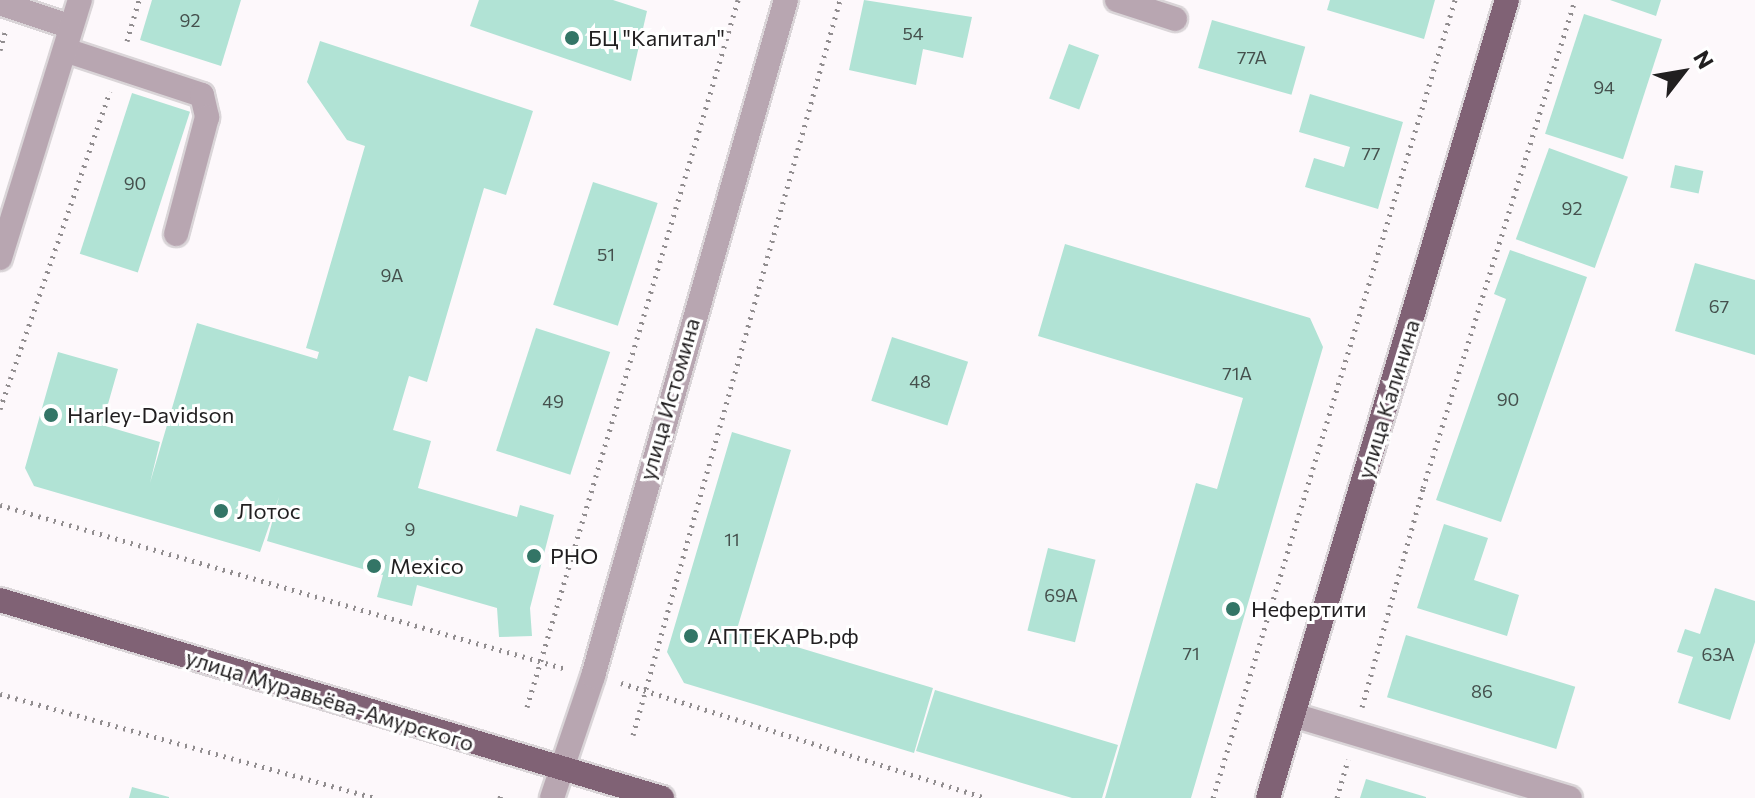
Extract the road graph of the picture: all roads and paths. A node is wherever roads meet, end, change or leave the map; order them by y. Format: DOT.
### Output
graph roads {
  1 [pos="80,0"];
  2 [pos="139,0"];
  3 [pos="738,0"];
  4 [pos="786,0"];
  5 [pos="840,0"];
  6 [pos="1117,0"];
  7 [pos="1455,0"];
  8 [pos="1507,0"];
  9 [pos="1575,0"];
  10 [pos="0,3"];
  11 [pos="1175,19"];
  12 [pos="68,39"];
  13 [pos="119,68"];
  14 [pos="176,234"];
  15 [pos="0,258"];
  16 [pos="0,409"];
  17 [pos="0,507"];
  18 [pos="0,600"];
  19 [pos="542,662"];
  20 [pos="571,670"];
  21 [pos="617,682"];
  22 [pos="646,690"];
  23 [pos="0,694"];
  24 [pos="527,707"];
  25 [pos="1293,715"];
  26 [pos="1355,734"];
  27 [pos="633,735"];
  28 [pos="562,768"];
  29 [pos="374,798"];
  30 [pos="552,798"];
  31 [pos="662,798"];
  32 [pos="986,798"];
  33 [pos="1213,798"];
  34 [pos="1268,798"];
  35 [pos="1337,798"];
  36 [pos="1570,798"];
  1 -- 12 [label="street"];
  2 -- 13 [label="path"];
  3 -- 19 [label="path"];
  4 -- 28 [label="street, улица Истомина"];
  5 -- 22 [label="path"];
  6 -- 11 [label="street"];
  7 -- 33 [label="path"];
  8 -- 25 [label="main road, улица Калинина"];
  9 -- 26 [label="path"];
  10 -- 12 [label="street"];
  12 -- 13 [label="street"];
  12 -- 15 [label="street"];
  13 -- 14 [label="street"];
  13 -- 16 [label="path"];
  17 -- 19 [label="path"];
  18 -- 28 [label="main road, улица Муравьёва-Амурского"];
  19 -- 20 [label="path"];
  19 -- 24 [label="path"];
  21 -- 22 [label="path"];
  22 -- 27 [label="path"];
  22 -- 32 [label="path"];
  23 -- 29 [label="path"];
  25 -- 26 [label="street"];
  25 -- 34 [label="main road, улица Калинина"];
  26 -- 35 [label="path"];
  26 -- 36 [label="street"];
  28 -- 30 [label="street, улица Истомина"];
  28 -- 31 [label="main road, улица Муравьёва-Амурского"];
}
